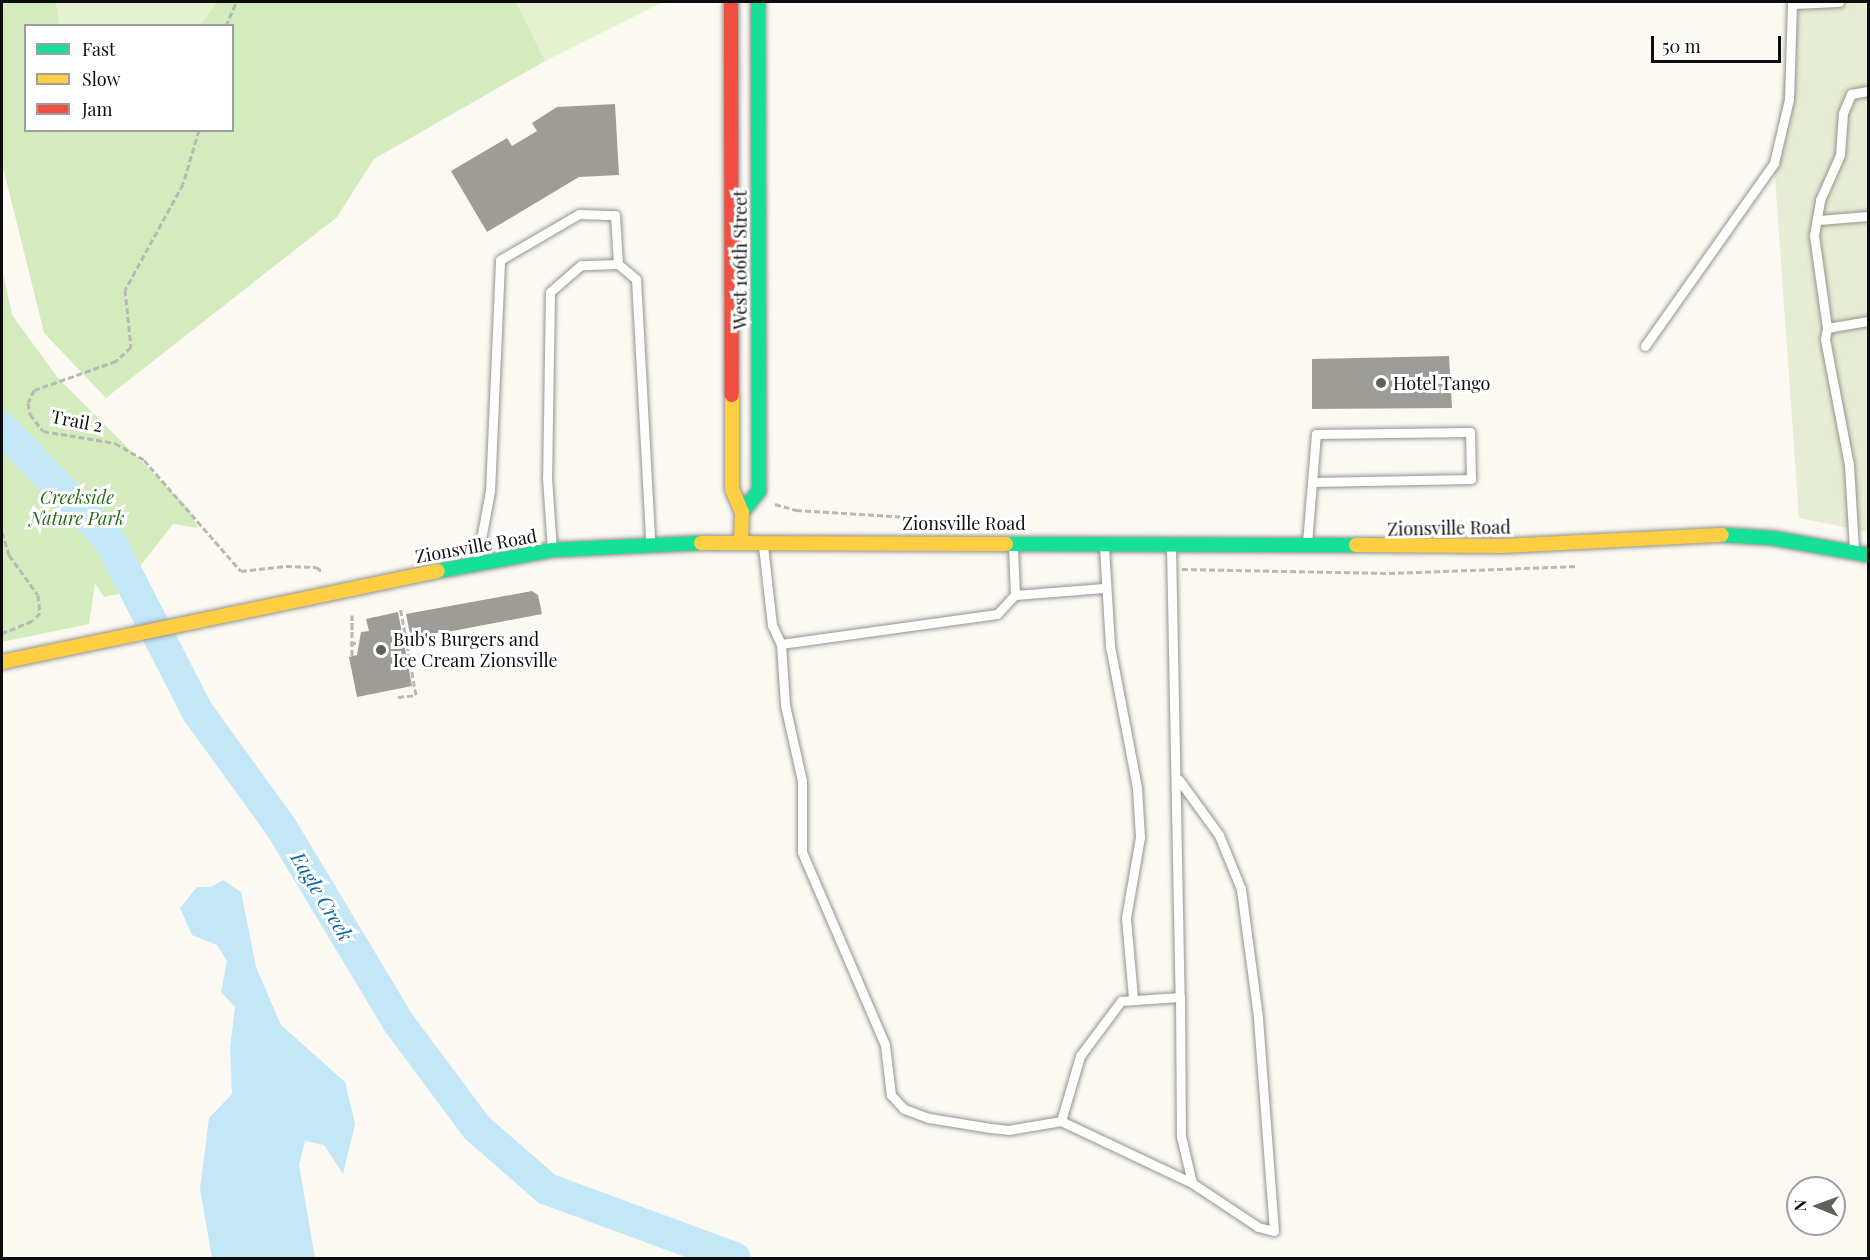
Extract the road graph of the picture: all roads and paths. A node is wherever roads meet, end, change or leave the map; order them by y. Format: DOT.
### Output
graph roads {
  1 [pos="236,2"];
  2 [pos="731,2"];
  3 [pos="758,2"];
  4 [pos="1839,2"];
  5 [pos="1792,3"];
  6 [pos="227,24"];
  7 [pos="1869,91"];
  8 [pos="199,132"];
  9 [pos="1869,216"];
  10 [pos="1819,220"];
  11 [pos="618,264"];
  12 [pos="1869,321"];
  13 [pos="1827,328"];
  14 [pos="1645,346"];
  15 [pos="1312,482"];
  16 [pos="742,512"];
  17 [pos="2,532"];
  18 [pos="741,541"];
  19 [pos="763,541"];
  20 [pos="1012,541"];
  21 [pos="1104,542"];
  22 [pos="1171,542"];
  23 [pos="650,543"];
  24 [pos="1307,545"];
  25 [pos="552,550"];
  26 [pos="1854,552"];
  27 [pos="1869,555"];
  28 [pos="476,563"];
  29 [pos="324,577"];
  30 [pos="1104,588"];
  31 [pos="1015,595"];
  32 [pos="400,606"];
  33 [pos="352,615"];
  34 [pos="2,633"];
  35 [pos="359,642"];
  36 [pos="350,644"];
  37 [pos="781,644"];
  38 [pos="352,656"];
  39 [pos="2,662"];
  40 [pos="398,697"];
  41 [pos="1179,780"];
  42 [pos="1180,997"];
  43 [pos="1133,998"];
  44 [pos="1061,1121"];
  45 [pos="1192,1183"];
  1 -- 6 [label="path"];
  2 -- 16 [label="main road, West 106th Street"];
  3 -- 16 [label="main road, West 106th Street"];
  4 -- 5 [label="lane"];
  5 -- 14 [label="lane"];
  7 -- 10 [label="lane"];
  8 -- 29 [label="path, Trail 2"];
  9 -- 10 [label="lane"];
  10 -- 13 [label="lane"];
  11 -- 23 [label="lane"];
  11 -- 25 [label="lane"];
  11 -- 28 [label="lane"];
  12 -- 13 [label="lane"];
  13 -- 26 [label="lane"];
  15 -- 15 [label="lane"];
  15 -- 24 [label="lane"];
  16 -- 18 [label="main road, West 106th Street"];
  17 -- 34 [label="path"];
  18 -- 19 [label="main road, Zionsville Road"];
  18 -- 23 [label="main road, Zionsville Road"];
  19 -- 20 [label="main road, Zionsville Road"];
  19 -- 37 [label="lane"];
  20 -- 21 [label="main road, Zionsville Road"];
  20 -- 31 [label="lane"];
  21 -- 22 [label="main road, Zionsville Road"];
  21 -- 30 [label="lane"];
  22 -- 24 [label="main road, Zionsville Road"];
  22 -- 41 [label="lane"];
  23 -- 25 [label="main road, Zionsville Road"];
  24 -- 26 [label="main road, Zionsville Road"];
  25 -- 28 [label="main road, Zionsville Road"];
  26 -- 27 [label="main road, Zionsville Road"];
  28 -- 39 [label="main road, Zionsville Road"];
  30 -- 31 [label="lane"];
  30 -- 43 [label="lane"];
  31 -- 37 [label="lane"];
  32 -- 40 [label="path"];
  33 -- 36 [label="path"];
  35 -- 36 [label="path"];
  36 -- 38 [label="path"];
  37 -- 44 [label="lane"];
  41 -- 42 [label="lane"];
  41 -- 45 [label="lane"];
  42 -- 43 [label="lane"];
  42 -- 45 [label="lane"];
  43 -- 44 [label="lane"];
  44 -- 45 [label="lane"];
}
